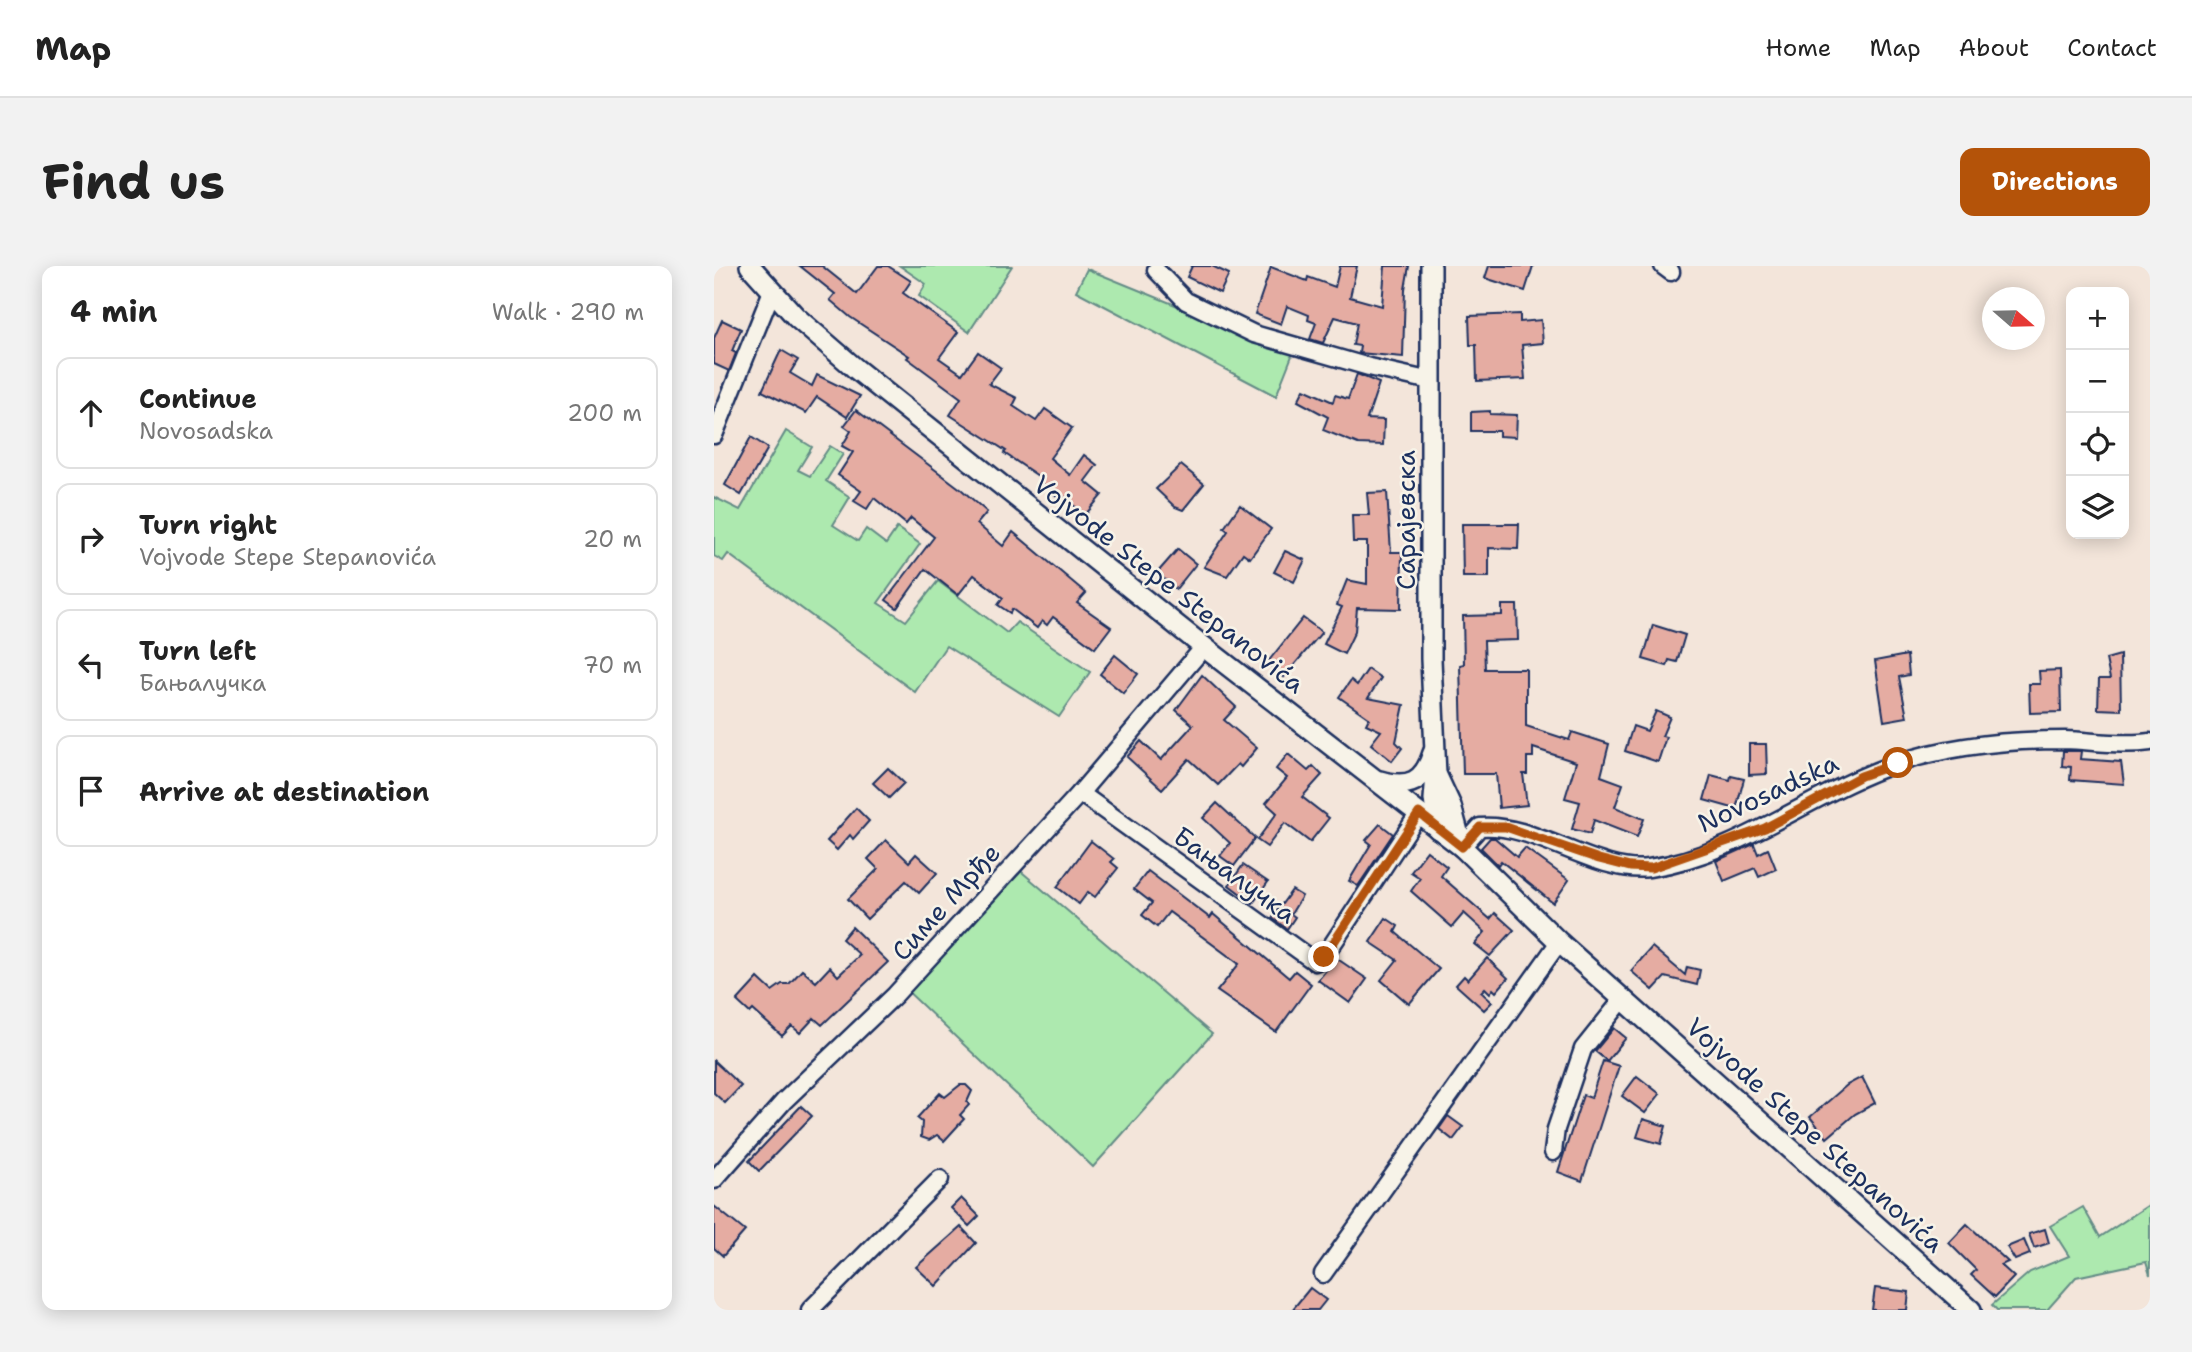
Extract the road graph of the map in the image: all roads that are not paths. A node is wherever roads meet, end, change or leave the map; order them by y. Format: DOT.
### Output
graph roads {
  1 [pos="750,266"];
  2 [pos="1431,266"];
  3 [pos="1156,270"];
  4 [pos="772,291"];
  5 [pos="1431,381"];
  6 [pos="714,435"];
  7 [pos="1204,647"];
  8 [pos="2150,742"];
  9 [pos="1435,745"];
  10 [pos="1436,775"];
  11 [pos="1376,779"];
  12 [pos="1080,793"];
  13 [pos="1419,813"];
  14 [pos="1438,829"];
  15 [pos="1462,847"];
  16 [pos="1559,942"];
  17 [pos="1623,999"];
  18 [pos="1553,1152"];
  19 [pos="940,1179"];
  20 [pos="714,1180"];
  21 [pos="1322,1274"];
  22 [pos="810,1310"];
  23 [pos="1971,1310"];
  1 -- 4 [label="main road, Vojvode Stepe Stepanovića"];
  2 -- 5 [label="main road, Сарајевска"];
  3 -- 5 [label="street"];
  4 -- 6 [label="street"];
  4 -- 7 [label="main road, Vojvode Stepe Stepanovića"];
  5 -- 9 [label="main road, Сарајевска"];
  7 -- 11 [label="main road, Vojvode Stepe Stepanovića"];
  7 -- 12 [label="street, Симе Мрђе"];
  8 -- 15 [label="street, Novosadska"];
  9 -- 10 [label="main road, Сарајевска"];
  9 -- 11 [label="main road"];
  10 -- 14 [label="main road, Сарајевска"];
  10 -- 15 [label="main road"];
  11 -- 13 [label="main road, Vojvode Stepe Stepanovića"];
  12 -- 13 [label="street, Бањалучка"];
  12 -- 20 [label="street, Симе Мрђе"];
  13 -- 14 [label="main road, Vojvode Stepe Stepanovića"];
  14 -- 15 [label="main road, Vojvode Stepe Stepanovića"];
  15 -- 16 [label="main road, Vojvode Stepe Stepanovića"];
  16 -- 17 [label="main road, Vojvode Stepe Stepanovića"];
  16 -- 21 [label="street"];
  17 -- 18 [label="street"];
  17 -- 23 [label="main road, Vojvode Stepe Stepanovića"];
  19 -- 22 [label="street"];
}
